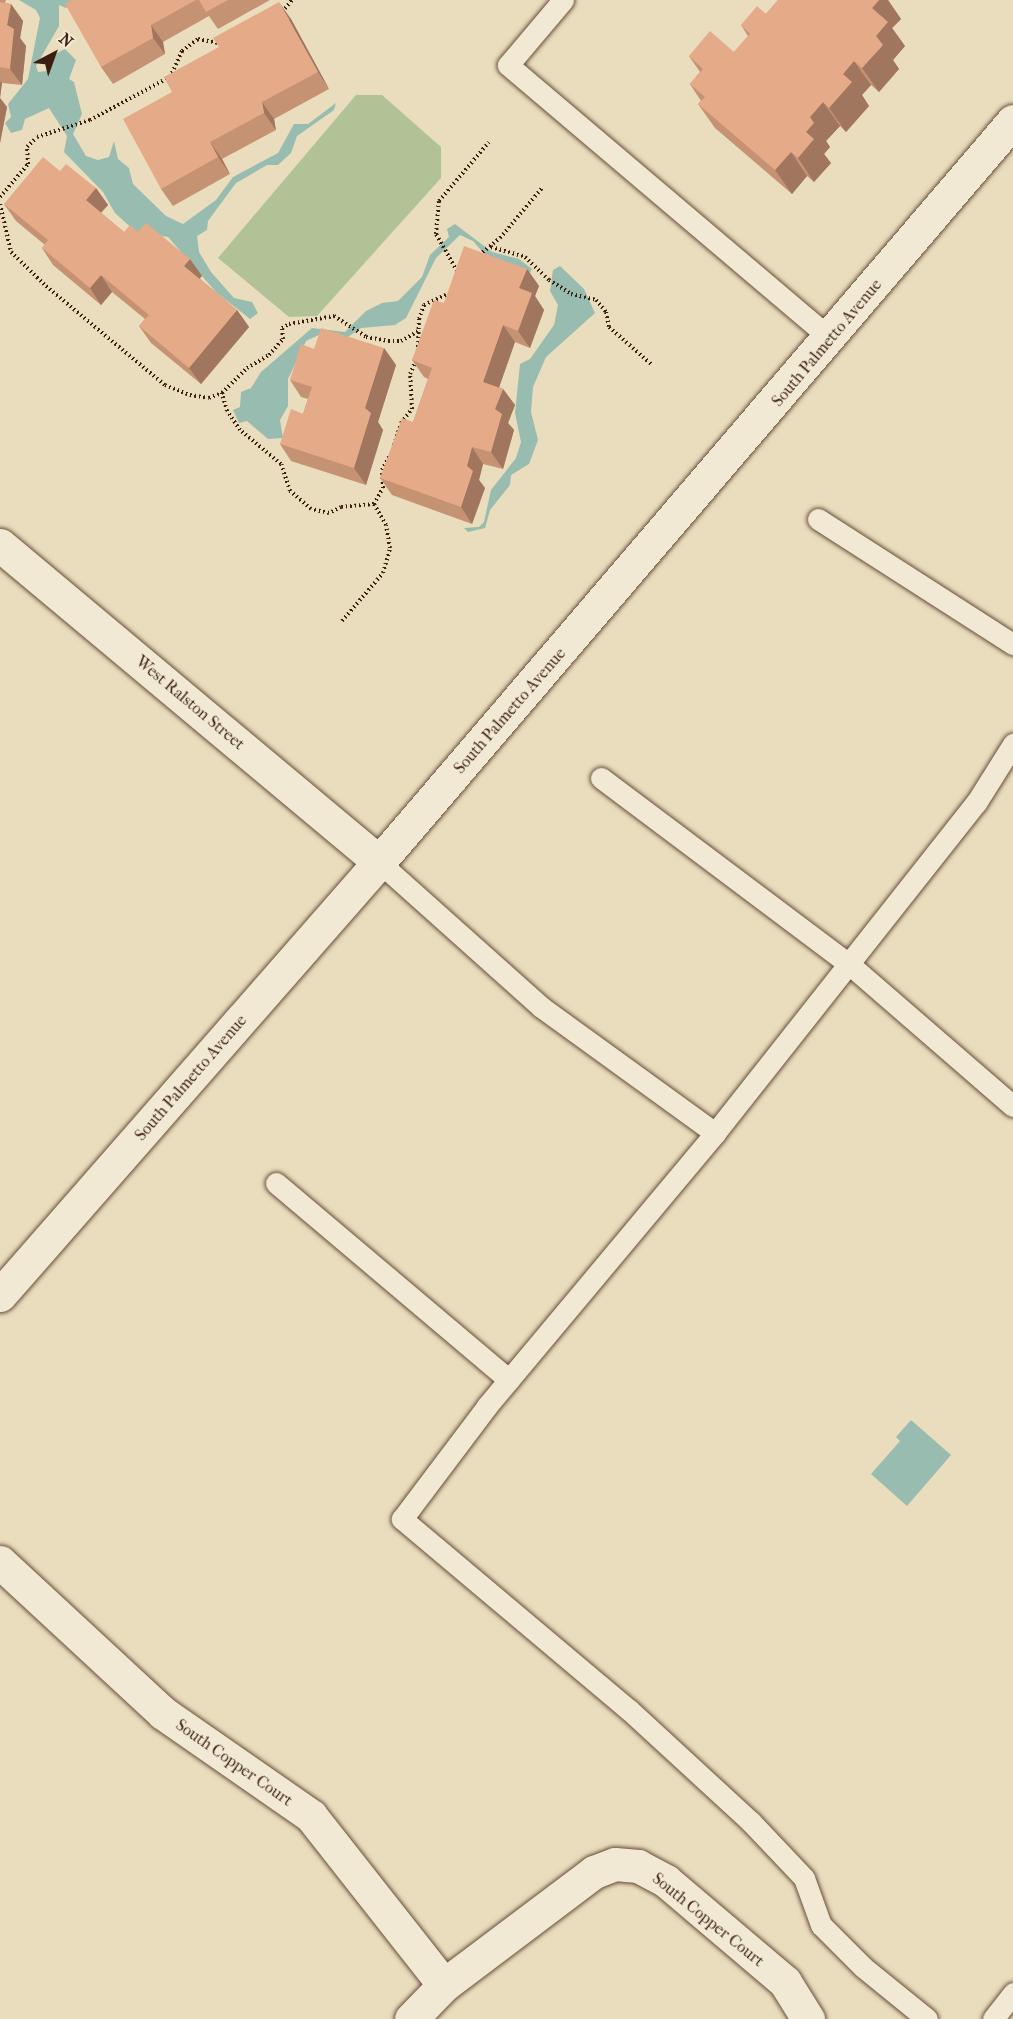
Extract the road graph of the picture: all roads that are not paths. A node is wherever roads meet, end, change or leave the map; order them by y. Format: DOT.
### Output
graph roads {
  1 [pos="563,0"];
  2 [pos="1013,121"];
  3 [pos="831,339"];
  4 [pos="818,519"];
  5 [pos="0,545"];
  6 [pos="1013,644"];
  7 [pos="1013,744"];
  8 [pos="601,778"];
  9 [pos="379,862"];
  10 [pos="849,964"];
  11 [pos="1013,1106"];
  12 [pos="715,1133"];
  13 [pos="276,1183"];
  14 [pos="0,1295"];
  15 [pos="509,1380"];
  16 [pos="0,1562"];
  17 [pos="444,1985"];
  18 [pos="1013,1993"];
  19 [pos="411,2019"];
  20 [pos="808,2019"];
  21 [pos="927,2019"];
  22 [pos="993,2019"];
  1 -- 3 [label="lane"];
  2 -- 3 [label="street, South Palmetto Avenue"];
  3 -- 9 [label="street, South Palmetto Avenue"];
  4 -- 6 [label="lane"];
  5 -- 9 [label="street, West Ralston Street"];
  7 -- 10 [label="lane"];
  8 -- 10 [label="lane"];
  9 -- 12 [label="lane"];
  9 -- 14 [label="street, South Palmetto Avenue"];
  10 -- 11 [label="lane"];
  10 -- 12 [label="lane"];
  12 -- 15 [label="lane"];
  13 -- 15 [label="lane"];
  15 -- 21 [label="lane"];
  16 -- 17 [label="street, South Copper Court"];
  17 -- 19 [label="street, South Copper Court"];
  17 -- 20 [label="street, South Copper Court"];
  18 -- 22 [label="lane"];
}
